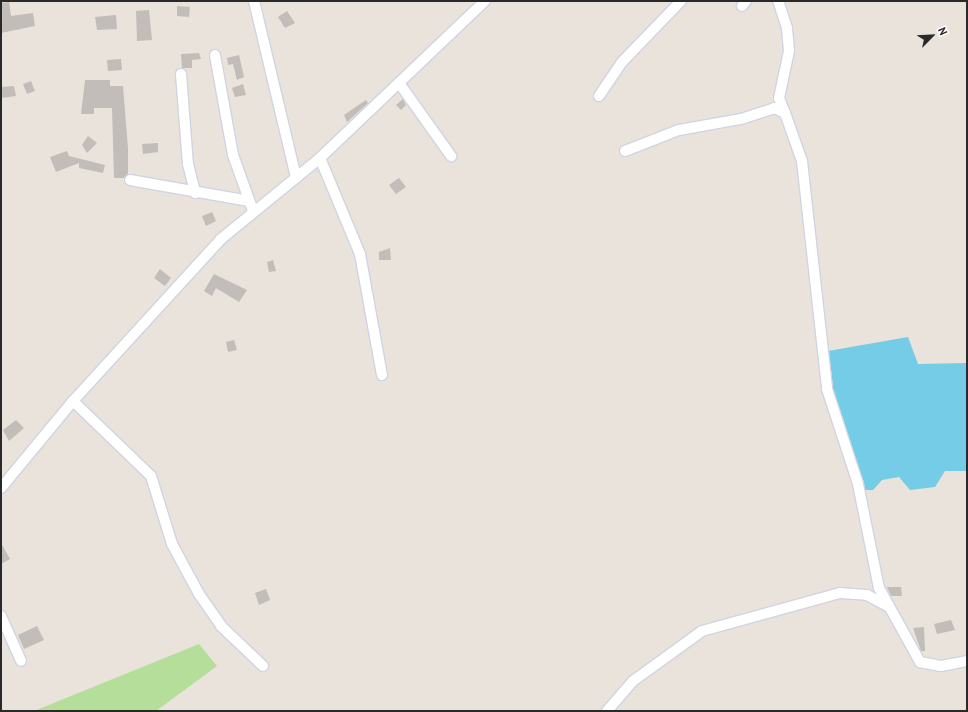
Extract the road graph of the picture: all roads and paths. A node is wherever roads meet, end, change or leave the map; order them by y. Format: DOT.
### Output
graph roads {
  1 [pos="254,1"];
  2 [pos="485,1"];
  3 [pos="681,1"];
  4 [pos="778,1"];
  5 [pos="215,55"];
  6 [pos="181,74"];
  7 [pos="399,83"];
  8 [pos="599,96"];
  9 [pos="786,113"];
  10 [pos="625,151"];
  11 [pos="451,156"];
  12 [pos="320,158"];
  13 [pos="296,177"];
  14 [pos="130,180"];
  15 [pos="195,193"];
  16 [pos="251,206"];
  17 [pos="382,375"];
  18 [pos="73,401"];
  19 [pos="1,488"];
  20 [pos="888,606"];
  21 [pos="1,616"];
  22 [pos="21,661"];
  23 [pos="967,661"];
  24 [pos="263,666"];
  25 [pos="607,711"];
  1 -- 13 [label="street"];
  2 -- 7 [label="street"];
  3 -- 8 [label="street"];
  4 -- 9 [label="street"];
  5 -- 16 [label="street"];
  6 -- 15 [label="street"];
  7 -- 11 [label="street"];
  7 -- 12 [label="street"];
  9 -- 10 [label="street"];
  9 -- 20 [label="street"];
  12 -- 13 [label="street"];
  12 -- 17 [label="street"];
  13 -- 16 [label="street"];
  14 -- 15 [label="street"];
  15 -- 16 [label="street"];
  16 -- 18 [label="street"];
  18 -- 19 [label="street"];
  18 -- 24 [label="street"];
  20 -- 23 [label="street"];
  20 -- 25 [label="street"];
  21 -- 22 [label="street"];
}
